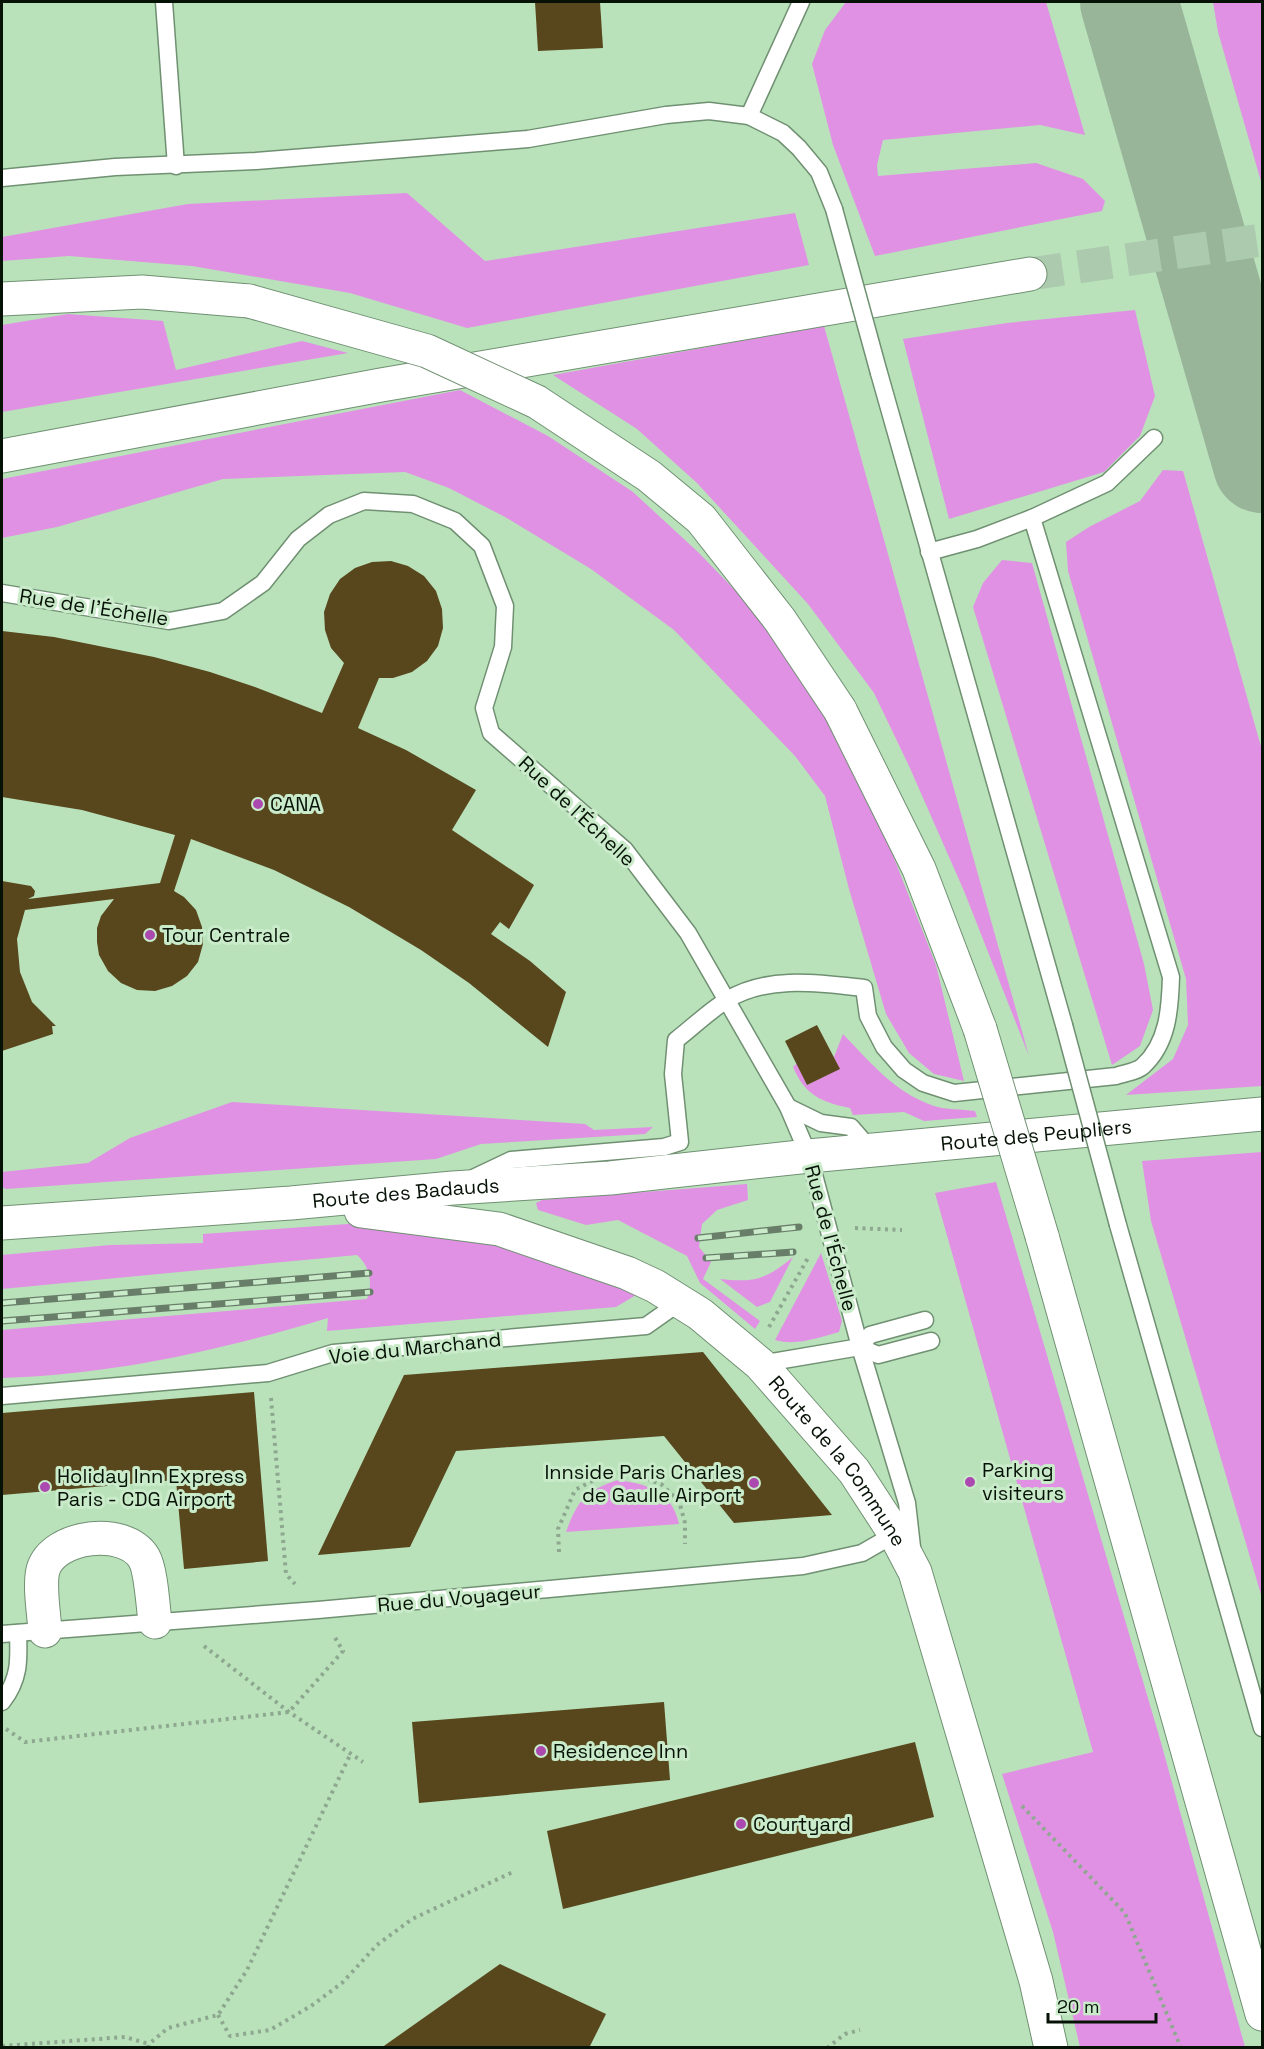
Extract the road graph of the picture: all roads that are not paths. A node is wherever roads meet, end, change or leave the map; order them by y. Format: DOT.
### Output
graph roads {
  1 [pos="164,2"];
  2 [pos="801,2"];
  3 [pos="749,116"];
  4 [pos="176,166"];
  5 [pos="2,178"];
  6 [pos="1030,274"];
  7 [pos="2,299"];
  8 [pos="1154,438"];
  9 [pos="2,456"];
  10 [pos="1032,518"];
  11 [pos="929,552"];
  12 [pos="2,593"];
  13 [pos="728,999"];
  14 [pos="788,1107"];
  15 [pos="1263,1114"];
  16 [pos="871,1150"];
  17 [pos="809,1156"];
  18 [pos="453,1188"];
  19 [pos="291,1203"];
  20 [pos="2,1223"];
  21 [pos="680,1302"];
  22 [pos="925,1320"];
  23 [pos="931,1341"];
  24 [pos="860,1347"];
  25 [pos="760,1364"];
  26 [pos="2,1396"];
  27 [pos="895,1534"];
  28 [pos="915,1572"];
  29 [pos="155,1622"];
  30 [pos="21,1632"];
  31 [pos="2,1702"];
  32 [pos="1263,1728"];
  33 [pos="1263,2014"];
  34 [pos="1051,2048"];
  1 -- 4 [label="lane"];
  2 -- 3 [label="lane"];
  3 -- 4 [label="lane"];
  3 -- 11 [label="lane, bridge"];
  4 -- 5 [label="lane"];
  6 -- 9 [label="main road"];
  7 -- 33 [label="main road, bridge"];
  8 -- 10 [label="lane"];
  10 -- 11 [label="lane"];
  10 -- 13 [label="lane"];
  11 -- 32 [label="lane, bridge"];
  12 -- 13 [label="lane, Rue de l'Échelle"];
  13 -- 14 [label="lane, Rue de l'Échelle"];
  13 -- 18 [label="lane"];
  14 -- 16 [label="lane"];
  14 -- 17 [label="lane, Rue de l'Échelle"];
  15 -- 16 [label="main road, Route des Peupliers"];
  16 -- 17 [label="main road, Route des Peupliers"];
  17 -- 18 [label="main road, Route des Badauds"];
  17 -- 24 [label="lane, Rue de l'Échelle"];
  18 -- 19 [label="main road, Route des Badauds"];
  19 -- 20 [label="main road, Route des Badauds"];
  19 -- 21 [label="main road, Route de la Commune"];
  21 -- 25 [label="main road, Route de la Commune"];
  21 -- 26 [label="lane, Voie du Marchand"];
  22 -- 24 [label="lane"];
  23 -- 24 [label="lane"];
  24 -- 25 [label="lane"];
  24 -- 28 [label="lane, Rue de l'Échelle"];
  25 -- 27 [label="main road, Route de la Commune"];
  27 -- 28 [label="main road, Route de la Commune"];
  27 -- 29 [label="lane, Rue du Voyageur"];
  28 -- 34 [label="main road, Route de la Commune"];
  29 -- 30 [label="lane, Rue du Voyageur"];
  29 -- 30 [label="main road"];
  30 -- 31 [label="lane"];
}
